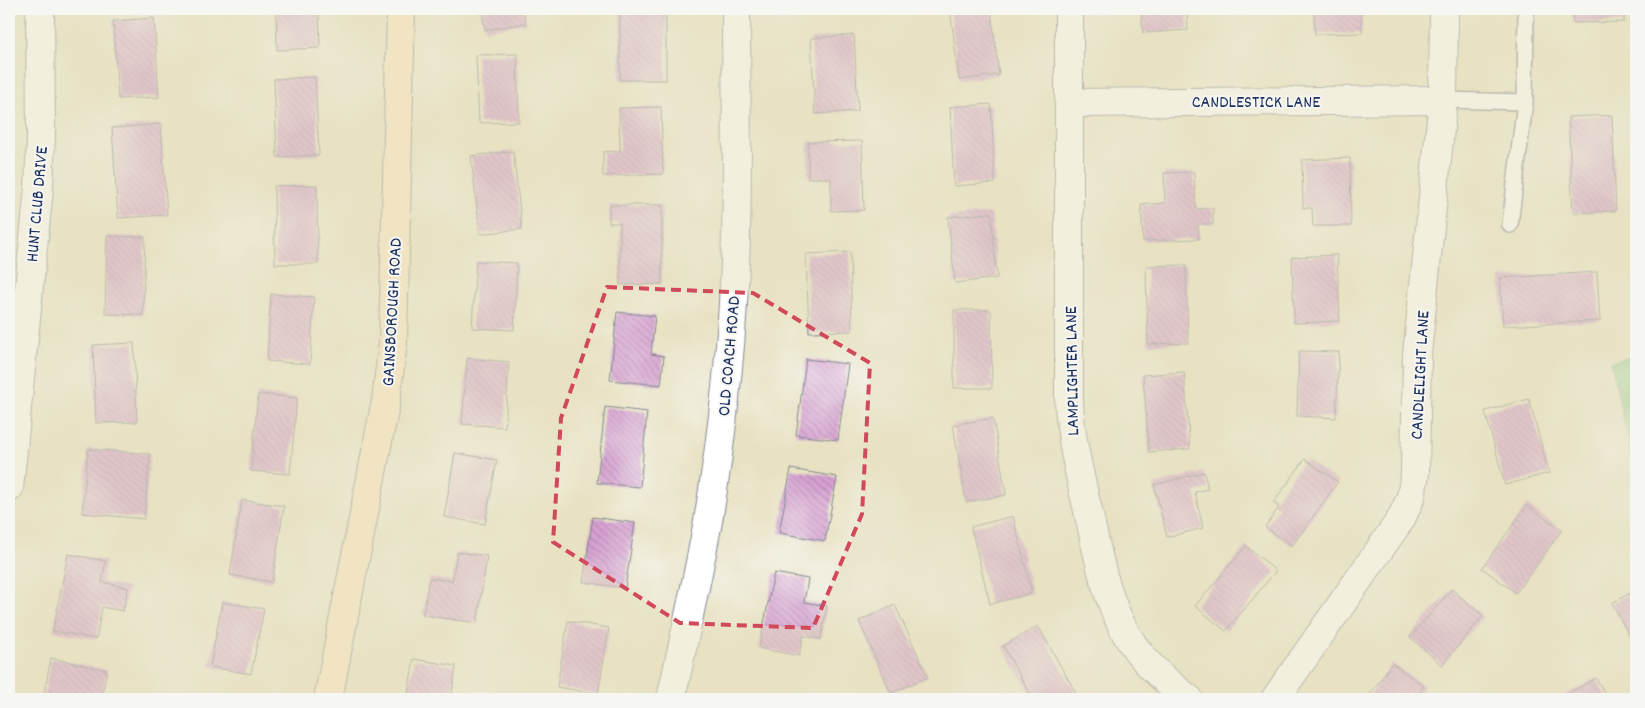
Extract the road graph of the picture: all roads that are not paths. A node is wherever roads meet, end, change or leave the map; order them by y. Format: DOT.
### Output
graph roads {
  1 [pos="40,9"];
  2 [pos="401,9"];
  3 [pos="736,9"];
  4 [pos="1069,9"];
  5 [pos="1444,9"];
  6 [pos="1526,9"];
  7 [pos="1443,100"];
  8 [pos="1069,102"];
  9 [pos="1525,102"];
  10 [pos="1510,225"];
  11 [pos="19,284"];
  12 [pos="9,488"];
  13 [pos="328,699"];
  14 [pos="671,699"];
  15 [pos="1188,699"];
  16 [pos="1275,699"];
  1 -- 11 [label="street, HUNT CLUB DRIVE"];
  2 -- 13 [label="street, GAINSBOROUGH ROAD"];
  3 -- 14 [label="street, OLD COACH ROAD"];
  4 -- 8 [label="street, LAMPLIGHTER LANE"];
  5 -- 7 [label="street, CANDLELIGHT LANE"];
  6 -- 9 [label="lane"];
  7 -- 8 [label="street, CANDLESTICK LANE"];
  7 -- 9 [label="lane"];
  7 -- 16 [label="street, CANDLELIGHT LANE"];
  8 -- 15 [label="street, LAMPLIGHTER LANE"];
  9 -- 10 [label="lane"];
  11 -- 12 [label="street, HUNT CLUB DRIVE"];
}
